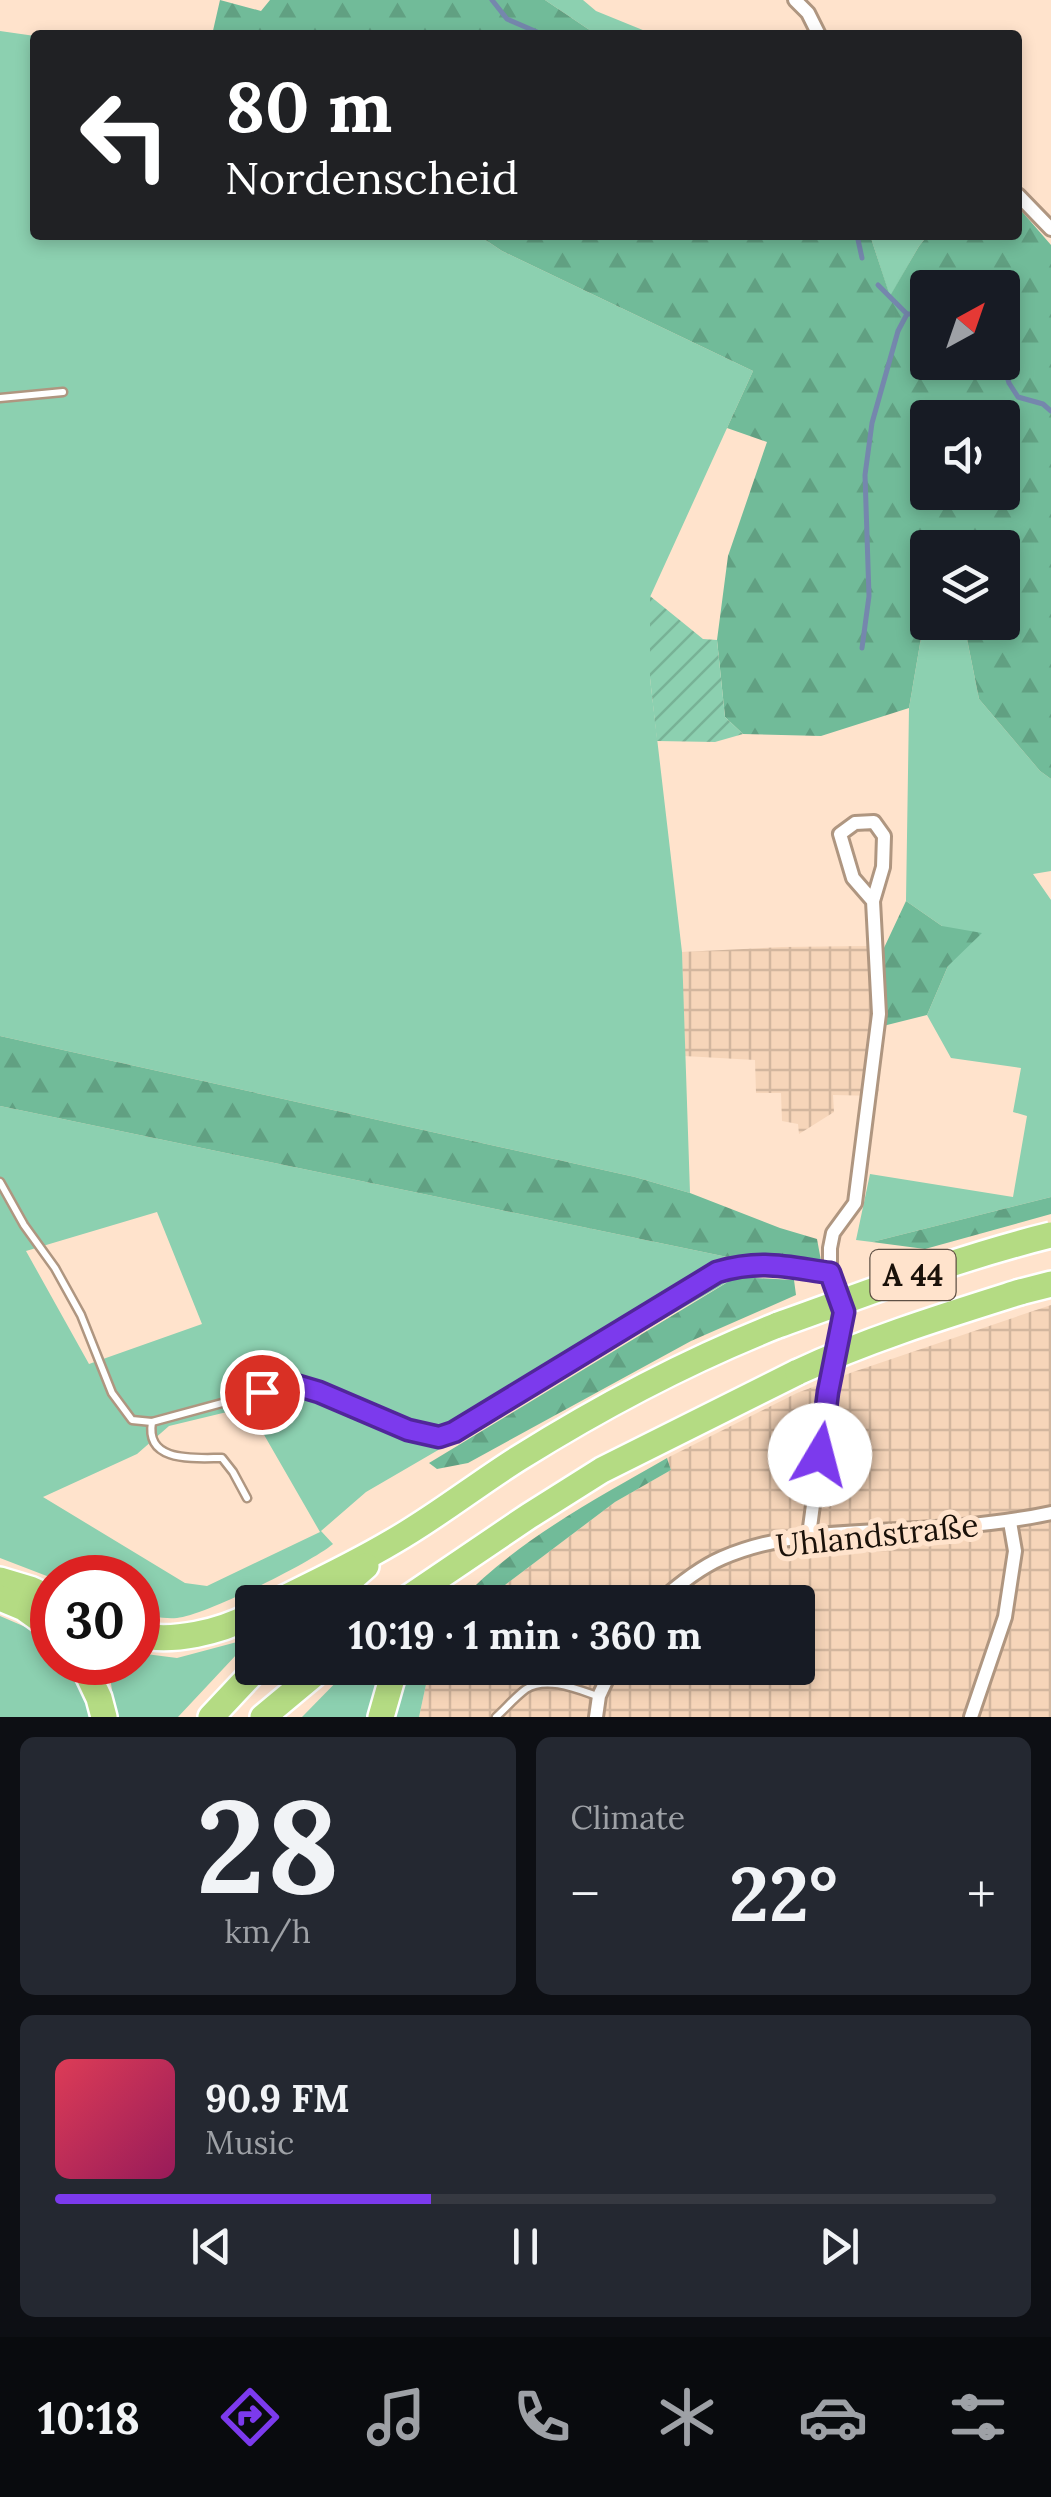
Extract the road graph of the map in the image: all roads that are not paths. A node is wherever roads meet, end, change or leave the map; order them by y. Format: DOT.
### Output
graph roads {
  1 [pos="795,0"];
  2 [pos="816,30"];
  3 [pos="1022,199"];
  4 [pos="1051,229"];
  5 [pos="63,392"];
  6 [pos="0,398"];
  7 [pos="873,902"];
  8 [pos="0,1182"];
  9 [pos="1051,1235"];
  10 [pos="830,1273"];
  11 [pos="1051,1284"];
  12 [pos="152,1422"];
  13 [pos="246,1498"];
  14 [pos="1051,1512"];
  15 [pos="529,1516"];
  16 [pos="1010,1522"];
  17 [pos="809,1535"];
  18 [pos="392,1542"];
  19 [pos="0,1580"];
  20 [pos="309,1585"];
  21 [pos="344,1585"];
  22 [pos="427,1585"];
  23 [pos="450,1585"];
  24 [pos="679,1585"];
  25 [pos="30,1589"];
  26 [pos="0,1598"];
  27 [pos="30,1612"];
  28 [pos="235,1621"];
  29 [pos="160,1636"];
  30 [pos="93,1685"];
  31 [pos="241,1685"];
  32 [pos="302,1685"];
  33 [pos="390,1685"];
  34 [pos="604,1685"];
  35 [pos="598,1696"];
  36 [pos="104,1717"];
  37 [pos="211,1717"];
  38 [pos="264,1717"];
  39 [pos="381,1717"];
  40 [pos="496,1717"];
  41 [pos="596,1717"];
  42 [pos="970,1717"];
  1 -- 2 [label="street"];
  3 -- 4 [label="street"];
  5 -- 6 [label="lane"];
  7 -- 7 [label="street"];
  7 -- 10 [label="street"];
  8 -- 12 [label="lane"];
  9 -- 18 [label="highway, A 44, bridge"];
  10 -- 12 [label="lane"];
  10 -- 17 [label="street"];
  11 -- 15 [label="highway, A 44, bridge"];
  12 -- 13 [label="lane"];
  14 -- 16 [label="street, Uhlandstraße"];
  15 -- 22 [label="highway, A 44"];
  15 -- 23 [label="highway"];
  16 -- 17 [label="street, Uhlandstraße"];
  16 -- 42 [label="street"];
  17 -- 24 [label="street, Uhlandstraße"];
  18 -- 20 [label="highway"];
  18 -- 21 [label="highway, A 44"];
  19 -- 25 [label="highway"];
  26 -- 27 [label="highway"];
  28 -- 29 [label="highway"];
  30 -- 36 [label="highway"];
  31 -- 37 [label="highway"];
  32 -- 38 [label="highway"];
  33 -- 39 [label="highway"];
  34 -- 35 [label="street"];
  35 -- 40 [label="lane"];
  35 -- 41 [label="street"];
}
